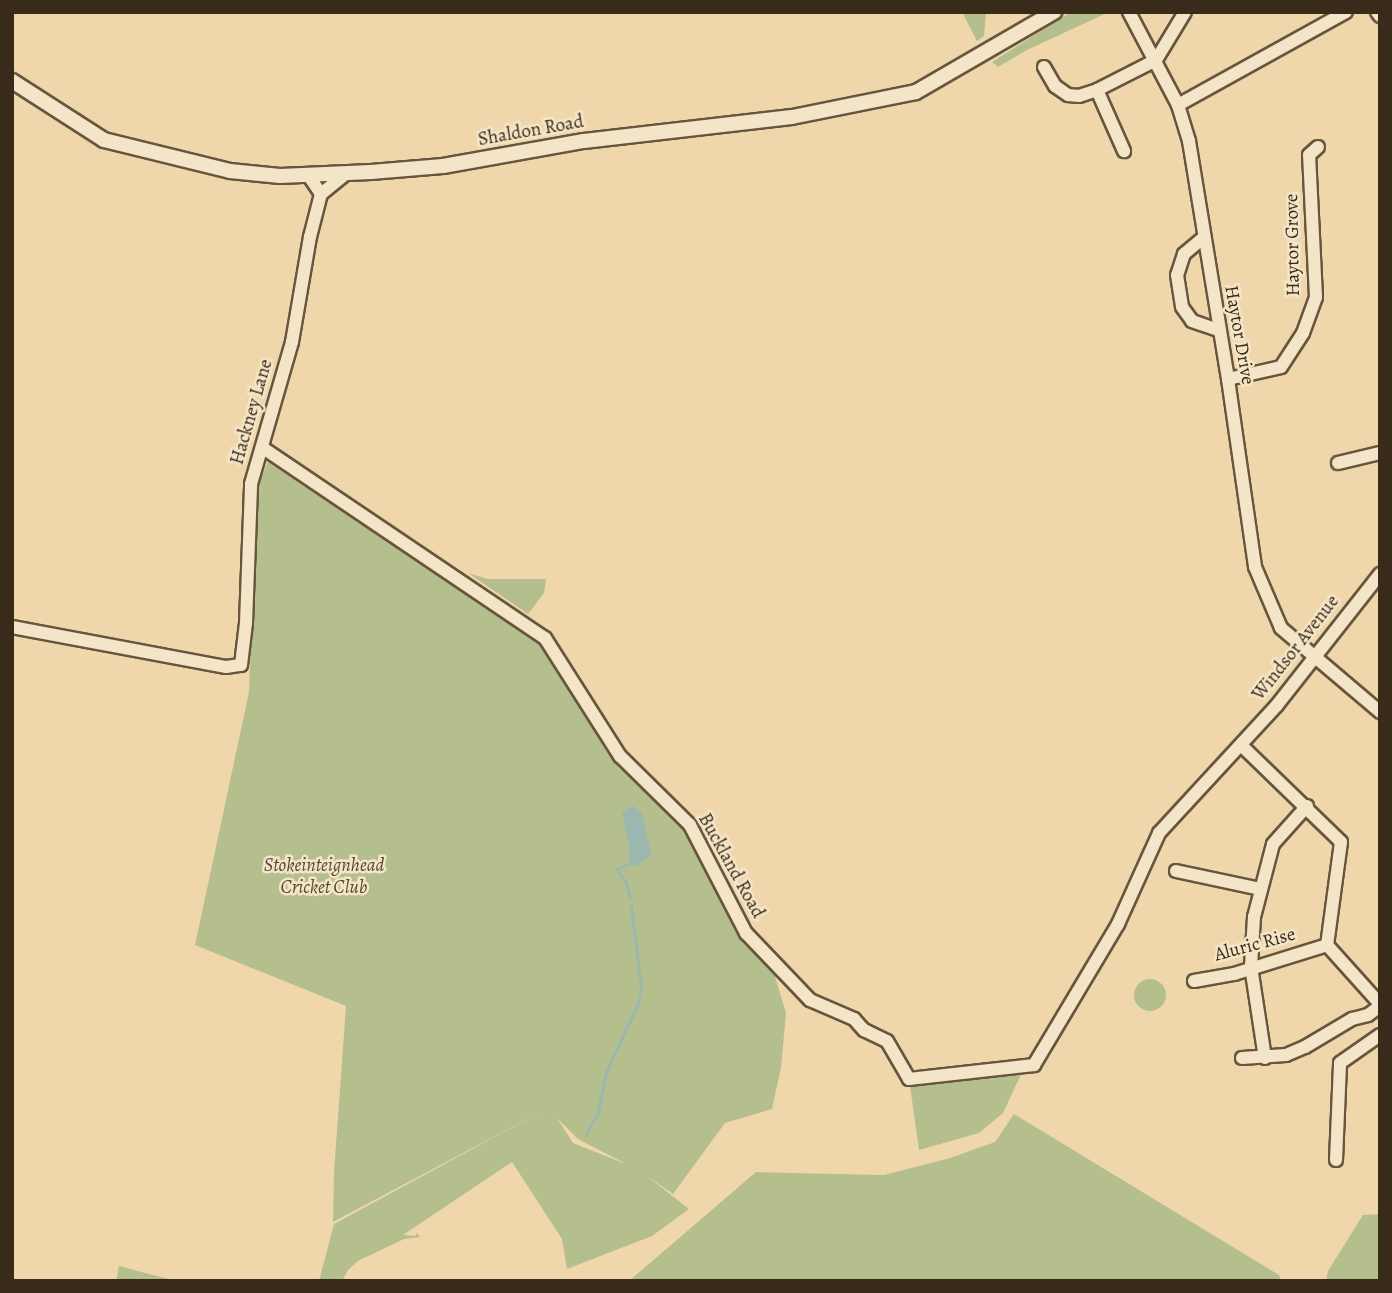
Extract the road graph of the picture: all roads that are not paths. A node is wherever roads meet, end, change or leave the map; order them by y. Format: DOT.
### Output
graph roads {
  1 [pos="1054,12"];
  2 [pos="1129,12"];
  3 [pos="1185,12"];
  4 [pos="1346,12"];
  5 [pos="1156,61"];
  6 [pos="1044,67"];
  7 [pos="12,81"];
  8 [pos="1097,90"];
  9 [pos="1178,106"];
  10 [pos="1318,147"];
  11 [pos="1124,151"];
  12 [pos="347,173"];
  13 [pos="308,175"];
  14 [pos="321,194"];
  15 [pos="1203,238"];
  16 [pos="1218,330"];
  17 [pos="1228,379"];
  18 [pos="263,448"];
  19 [pos="1380,453"];
  20 [pos="1338,463"];
  21 [pos="1380,574"];
  22 [pos="12,627"];
  23 [pos="1314,658"];
  24 [pos="1380,712"];
  25 [pos="1241,745"];
  26 [pos="1307,806"];
  27 [pos="1176,871"];
  28 [pos="1261,889"];
  29 [pos="1327,946"];
  30 [pos="1251,966"];
  31 [pos="1194,981"];
  32 [pos="1380,1005"];
  33 [pos="1380,1035"];
  34 [pos="1242,1058"];
  35 [pos="1265,1058"];
  36 [pos="1336,1160"];
  1 -- 12 [label="street, Shaldon Road"];
  2 -- 5 [label="street, Haytor Drive"];
  3 -- 5 [label="street"];
  4 -- 9 [label="street"];
  5 -- 8 [label="street"];
  5 -- 9 [label="street, Haytor Drive"];
  6 -- 8 [label="street"];
  7 -- 13 [label="street, Shaldon Road"];
  8 -- 11 [label="street"];
  9 -- 15 [label="street, Haytor Drive"];
  10 -- 17 [label="street, Haytor Grove"];
  12 -- 13 [label="street, Shaldon Road"];
  12 -- 14 [label="street"];
  13 -- 14 [label="street"];
  14 -- 18 [label="street, Hackney Lane"];
  15 -- 16 [label="street, Haytor Drive"];
  15 -- 16 [label="street"];
  16 -- 17 [label="street, Haytor Drive"];
  17 -- 23 [label="street, Haytor Drive"];
  18 -- 22 [label="street, Hackney Lane"];
  18 -- 25 [label="street, Buckland Road"];
  19 -- 20 [label="street"];
  21 -- 23 [label="street, Windsor Avenue"];
  23 -- 24 [label="street, Haytor Drive"];
  23 -- 25 [label="street, Windsor Avenue"];
  25 -- 26 [label="street"];
  26 -- 28 [label="street"];
  26 -- 29 [label="street"];
  27 -- 28 [label="street"];
  28 -- 30 [label="street"];
  29 -- 30 [label="street, Aluric Rise"];
  29 -- 32 [label="street"];
  30 -- 31 [label="street, Aluric Rise"];
  30 -- 35 [label="street"];
  32 -- 35 [label="street"];
  33 -- 36 [label="street"];
  34 -- 35 [label="street"];
}
